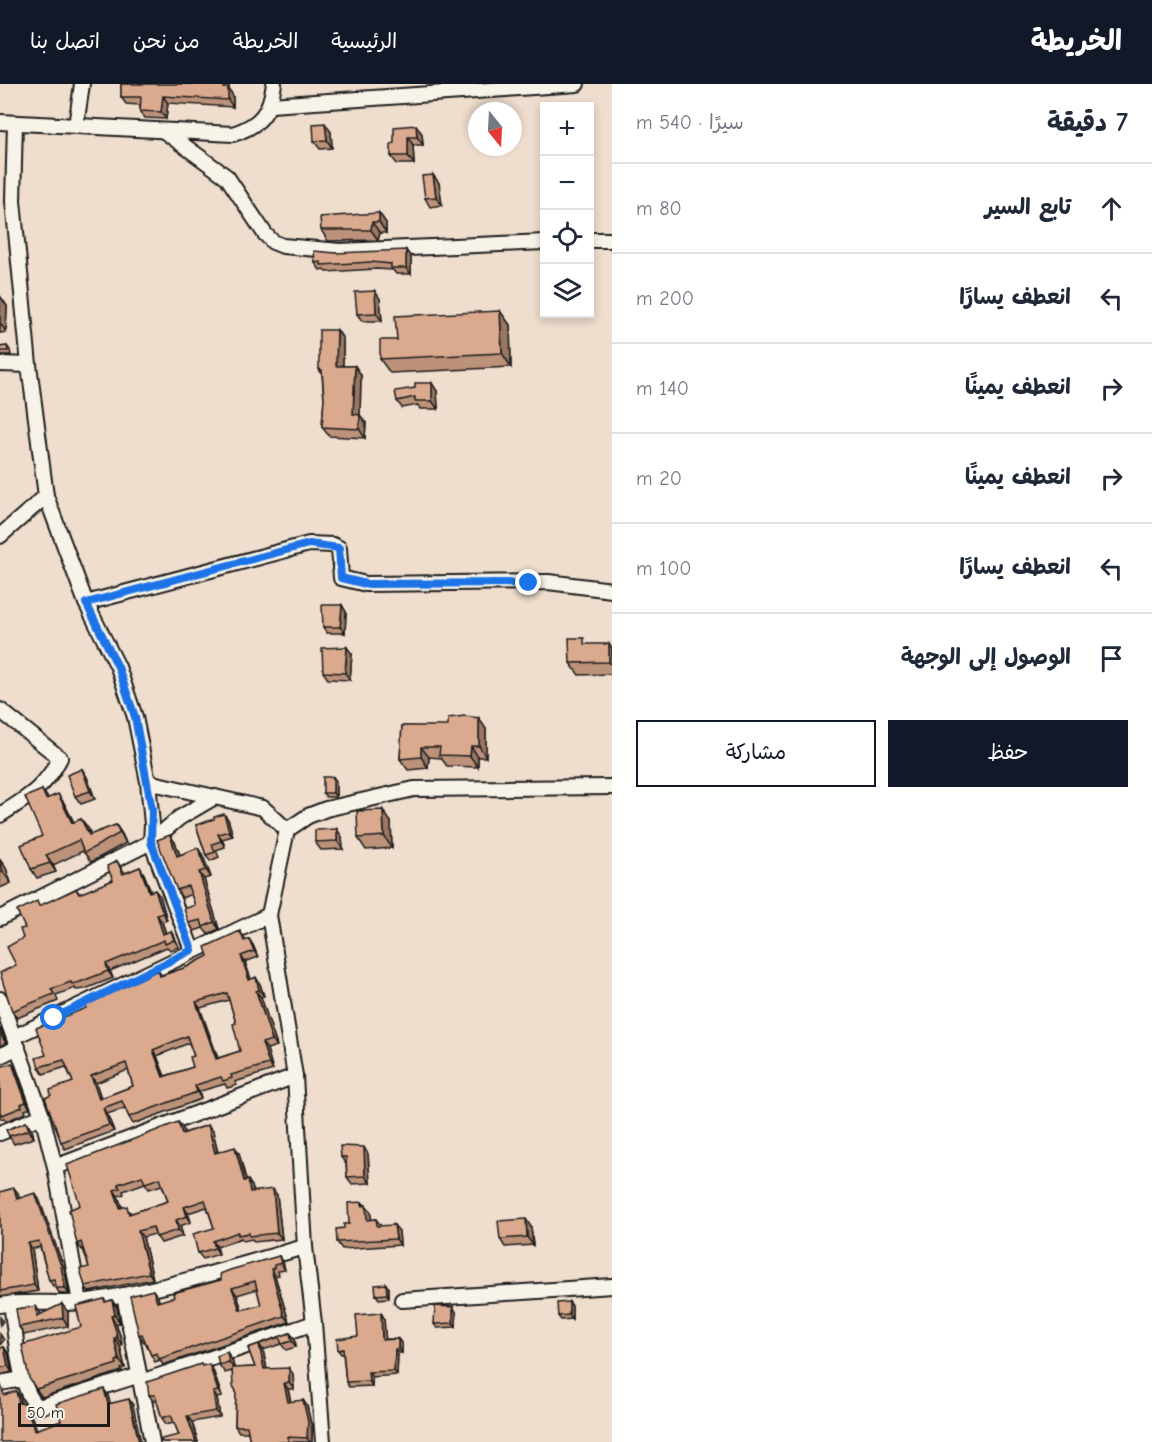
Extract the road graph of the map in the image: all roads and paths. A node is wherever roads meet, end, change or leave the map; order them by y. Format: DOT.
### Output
graph roads {
  1 [pos="82,84"];
  2 [pos="273,84"];
  3 [pos="577,84"];
  4 [pos="437,90"];
  5 [pos="271,105"];
  6 [pos="0,122"];
  7 [pos="15,123"];
  8 [pos="76,126"];
  9 [pos="164,130"];
  10 [pos="6,202"];
  11 [pos="594,240"];
  12 [pos="612,240"];
  13 [pos="540,242"];
  14 [pos="0,364"];
  15 [pos="29,365"];
  16 [pos="46,496"];
  17 [pos="0,536"];
  18 [pos="612,591"];
  19 [pos="86,603"];
  20 [pos="0,710"];
  21 [pos="148,782"];
  22 [pos="612,787"];
  23 [pos="215,797"];
  24 [pos="0,815"];
  25 [pos="287,830"];
  26 [pos="151,842"];
  27 [pos="269,915"];
  28 [pos="0,918"];
  29 [pos="192,950"];
  30 [pos="0,999"];
  31 [pos="16,1042"];
  32 [pos="0,1056"];
  33 [pos="295,1076"];
  34 [pos="42,1116"];
  35 [pos="0,1133"];
  36 [pos="55,1167"];
  37 [pos="305,1247"];
  38 [pos="612,1286"];
  39 [pos="124,1295"];
  40 [pos="402,1299"];
  41 [pos="80,1302"];
  42 [pos="6,1304"];
  43 [pos="315,1323"];
  44 [pos="140,1378"];
  45 [pos="23,1379"];
  46 [pos="0,1383"];
  47 [pos="152,1442"];
  48 [pos="323,1442"];
  1 -- 8 [label="street"];
  2 -- 5 [label="street"];
  3 -- 4 [label="street"];
  4 -- 5 [label="street"];
  5 -- 9 [label="street"];
  6 -- 7 [label="street"];
  7 -- 8 [label="street"];
  7 -- 10 [label="street"];
  8 -- 9 [label="street"];
  9 -- 13 [label="street"];
  10 -- 15 [label="street"];
  11 -- 12 [label="street"];
  14 -- 15 [label="street"];
  15 -- 16 [label="street"];
  16 -- 17 [label="street"];
  16 -- 19 [label="street"];
  18 -- 19 [label="street"];
  19 -- 21 [label="street"];
  20 -- 24 [label="street"];
  21 -- 23 [label="street"];
  21 -- 26 [label="street"];
  22 -- 25 [label="street"];
  23 -- 25 [label="street"];
  23 -- 26 [label="street"];
  25 -- 27 [label="street"];
  26 -- 28 [label="street"];
  26 -- 29 [label="street"];
  27 -- 29 [label="street"];
  27 -- 33 [label="street"];
  29 -- 31 [label="street"];
  30 -- 31 [label="street"];
  31 -- 32 [label="street"];
  31 -- 34 [label="street"];
  33 -- 36 [label="street"];
  33 -- 37 [label="street"];
  34 -- 35 [label="street"];
  34 -- 36 [label="street"];
  36 -- 41 [label="street"];
  37 -- 39 [label="street"];
  37 -- 43 [label="street"];
  38 -- 40 [label="street"];
  39 -- 41 [label="street"];
  39 -- 44 [label="street"];
  41 -- 42 [label="street"];
  42 -- 45 [label="street"];
  43 -- 44 [label="street"];
  43 -- 48 [label="street"];
  44 -- 45 [label="street"];
  44 -- 47 [label="street"];
  45 -- 46 [label="street"];
}
